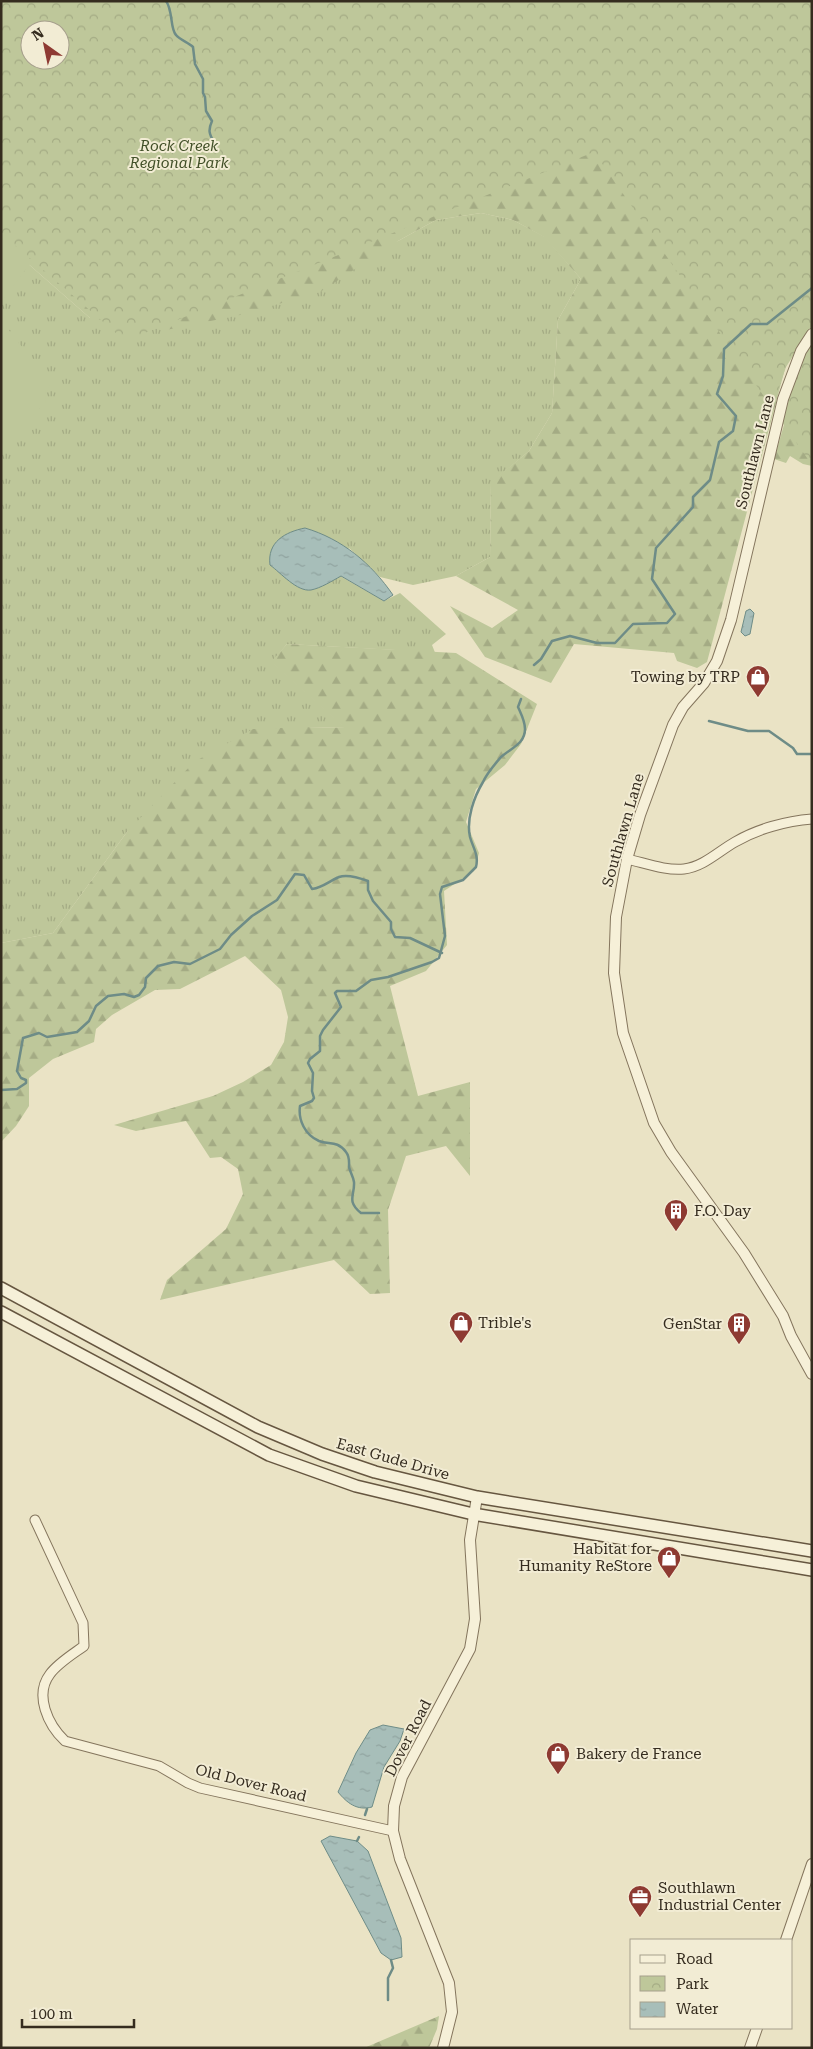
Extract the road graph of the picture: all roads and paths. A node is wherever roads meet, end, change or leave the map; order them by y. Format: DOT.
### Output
graph roads {
  1 [pos="812,334"];
  2 [pos="812,819"];
  3 [pos="627,859"];
  4 [pos="1,1288"];
  5 [pos="1,1312"];
  6 [pos="812,1374"];
  7 [pos="477,1497"];
  8 [pos="473,1514"];
  9 [pos="35,1520"];
  10 [pos="812,1551"];
  11 [pos="812,1570"];
  12 [pos="393,1831"];
  13 [pos="812,1864"];
  14 [pos="786,1939"];
  15 [pos="757,2029"];
  16 [pos="443,2048"];
  17 [pos="750,2048"];
  1 -- 3 [label="street, Southlawn Lane"];
  2 -- 3 [label="street"];
  3 -- 6 [label="street, Southlawn Lane"];
  4 -- 7 [label="main road, East Gude Drive"];
  5 -- 8 [label="main road"];
  7 -- 8 [label="street, Dover Road"];
  7 -- 10 [label="main road, East Gude Drive"];
  8 -- 11 [label="main road"];
  8 -- 12 [label="street, Dover Road"];
  9 -- 12 [label="street, Old Dover Road"];
  12 -- 16 [label="street, Dover Road"];
  13 -- 14 [label="street"];
  15 -- 17 [label="street"];
}
